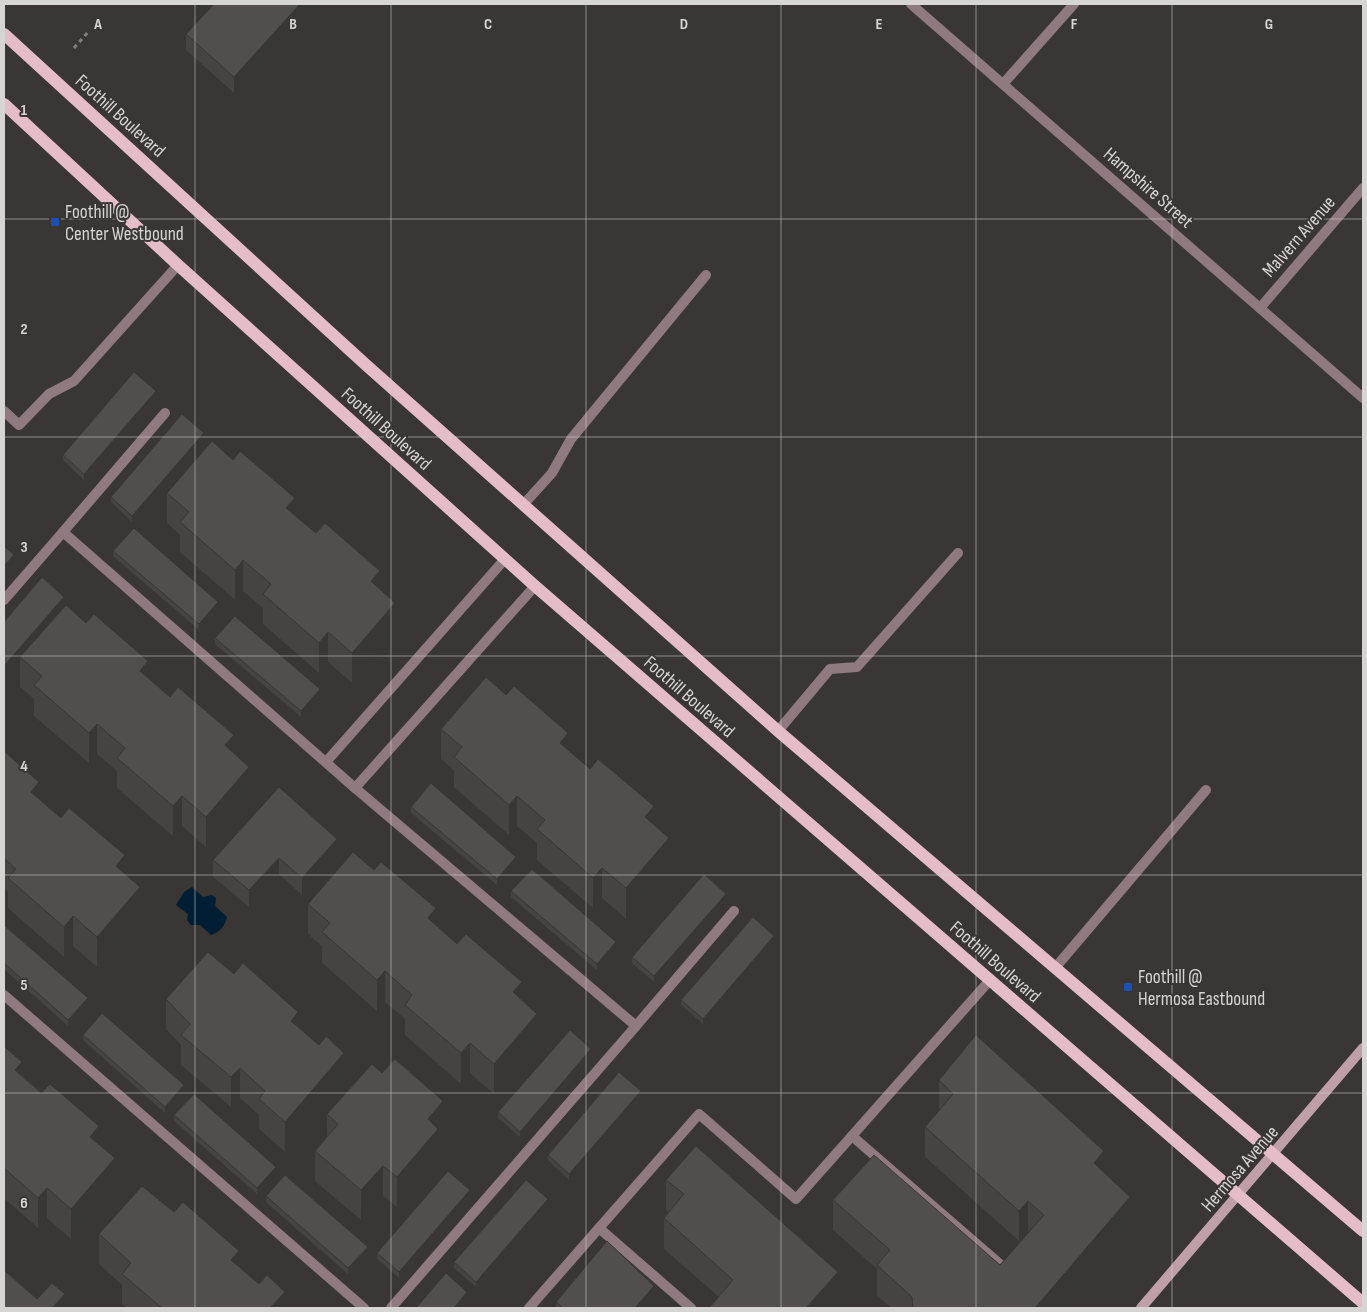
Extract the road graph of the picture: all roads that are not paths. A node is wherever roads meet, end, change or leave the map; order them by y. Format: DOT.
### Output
graph roads {
  1 [pos="911,4"];
  2 [pos="1074,4"];
  3 [pos="4,36"];
  4 [pos="1003,84"];
  5 [pos="4,104"];
  6 [pos="1363,188"];
  7 [pos="178,265"];
  8 [pos="706,275"];
  9 [pos="1260,308"];
  10 [pos="1363,398"];
  11 [pos="4,411"];
  12 [pos="165,413"];
  13 [pos="523,505"];
  14 [pos="63,532"];
  15 [pos="958,553"];
  16 [pos="505,559"];
  17 [pos="535,586"];
  18 [pos="4,600"];
  19 [pos="778,731"];
  20 [pos="326,762"];
  21 [pos="355,788"];
  22 [pos="1206,790"];
  23 [pos="734,911"];
  24 [pos="1055,968"];
  25 [pos="990,980"];
  26 [pos="4,995"];
  27 [pos="636,1026"];
  28 [pos="1363,1048"];
  29 [pos="852,1136"];
  30 [pos="1275,1154"];
  31 [pos="1240,1195"];
  32 [pos="599,1228"];
  33 [pos="1363,1231"];
  34 [pos="1002,1265"];
  35 [pos="1363,1303"];
  36 [pos="364,1308"];
  37 [pos="391,1308"];
  38 [pos="529,1308"];
  39 [pos="691,1308"];
  40 [pos="1141,1308"];
  41 [pos="1358,1308"];
  1 -- 4 [label="street, Hampshire Street"];
  2 -- 4 [label="street"];
  3 -- 13 [label="main road, Foothill Boulevard"];
  4 -- 9 [label="street, Hampshire Street"];
  5 -- 7 [label="main road, Foothill Boulevard"];
  6 -- 9 [label="street, Malvern Avenue"];
  7 -- 11 [label="street"];
  7 -- 16 [label="main road, Foothill Boulevard"];
  8 -- 13 [label="street"];
  9 -- 10 [label="street, Hampshire Street"];
  12 -- 14 [label="street"];
  13 -- 19 [label="main road, Foothill Boulevard"];
  14 -- 18 [label="street"];
  14 -- 20 [label="street"];
  15 -- 19 [label="street"];
  16 -- 17 [label="main road, Foothill Boulevard"];
  16 -- 20 [label="street"];
  17 -- 21 [label="street"];
  17 -- 25 [label="main road, Foothill Boulevard"];
  19 -- 24 [label="main road, Foothill Boulevard"];
  20 -- 21 [label="street"];
  21 -- 27 [label="street"];
  22 -- 24 [label="street"];
  23 -- 27 [label="street"];
  24 -- 30 [label="main road, Foothill Boulevard"];
  25 -- 29 [label="street"];
  25 -- 31 [label="main road, Foothill Boulevard"];
  26 -- 36 [label="street"];
  27 -- 37 [label="street"];
  28 -- 30 [label="street, Hermosa Avenue"];
  29 -- 32 [label="street"];
  29 -- 34 [label="street"];
  30 -- 31 [label="street, Hermosa Avenue"];
  30 -- 33 [label="main road, Foothill Boulevard"];
  31 -- 35 [label="main road, Foothill Boulevard"];
  31 -- 40 [label="street, Hermosa Avenue"];
  32 -- 38 [label="street"];
  32 -- 39 [label="street"];
  35 -- 41 [label="street"];
}
